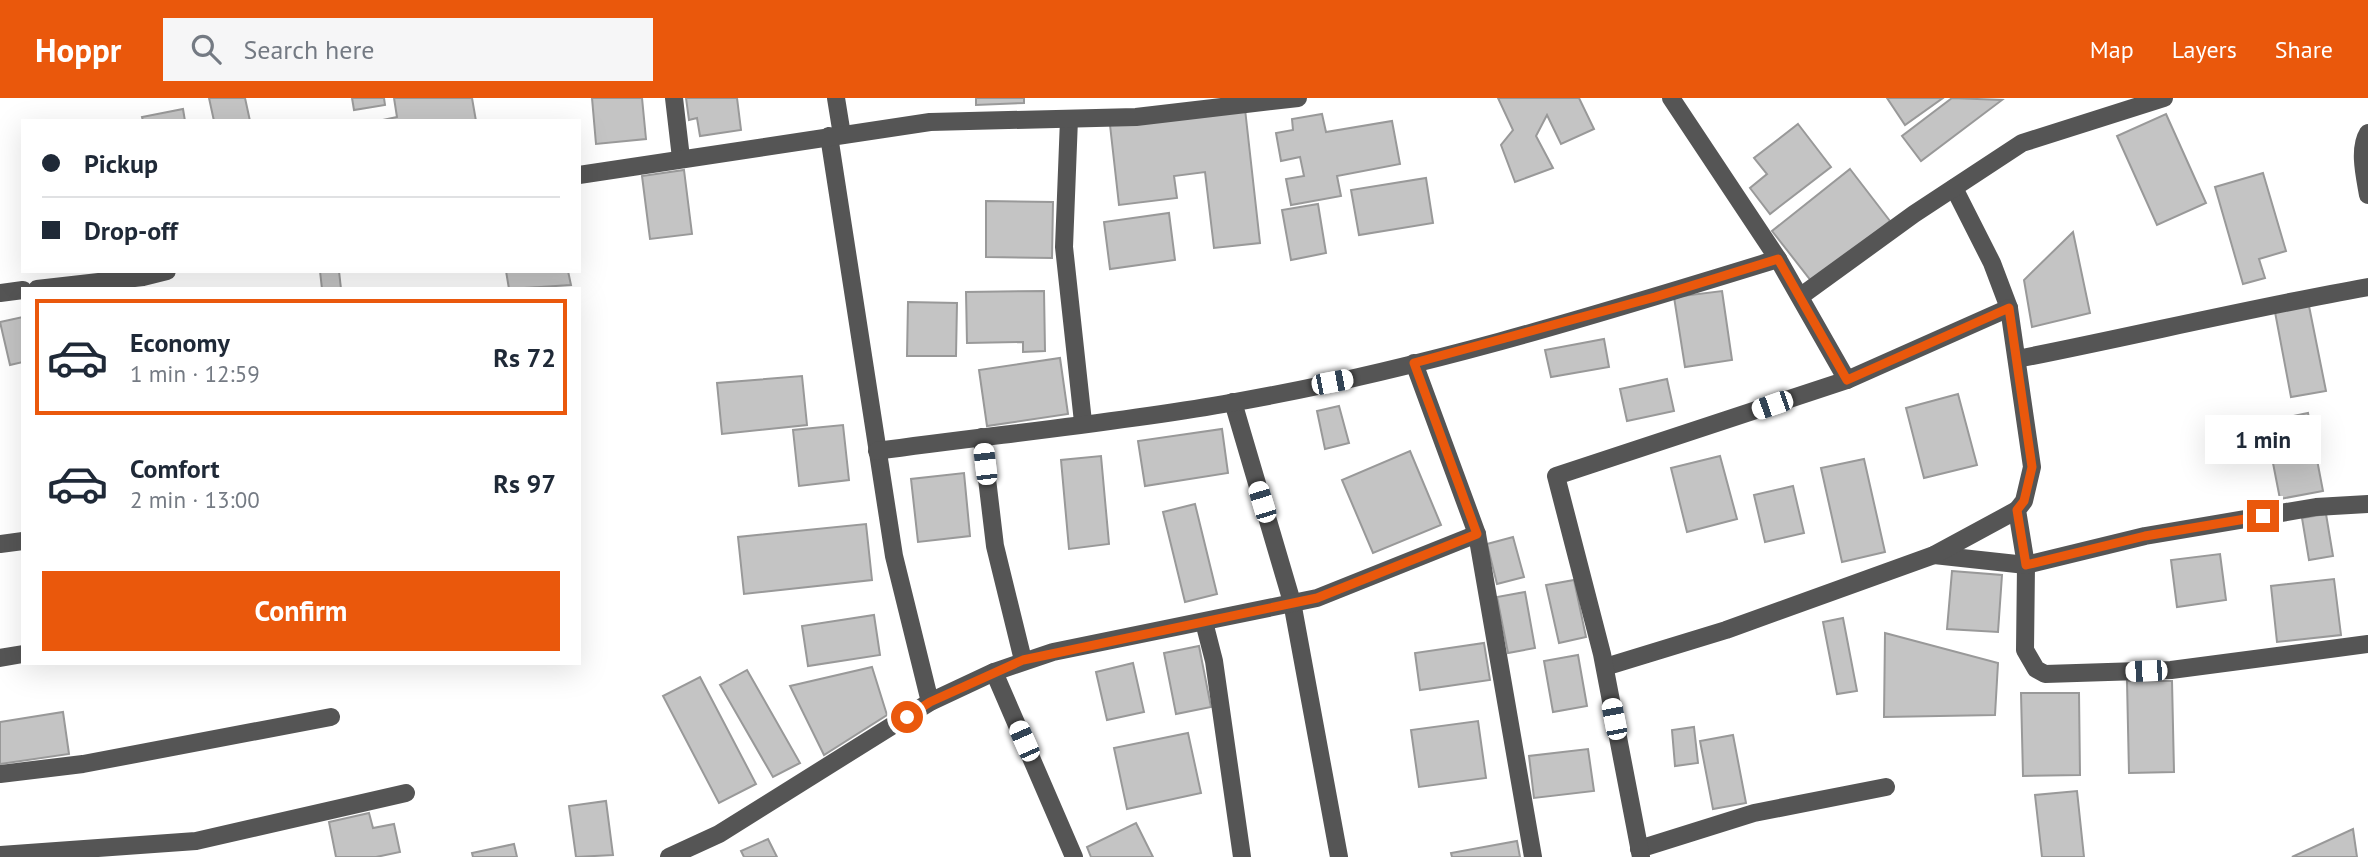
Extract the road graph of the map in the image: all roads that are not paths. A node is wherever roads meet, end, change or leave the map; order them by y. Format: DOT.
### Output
graph roads {
  1 [pos="674,98"];
  2 [pos="836,98"];
  3 [pos="1298,98"];
  4 [pos="1671,98"];
  5 [pos="2164,98"];
  6 [pos="1069,119"];
  7 [pos="2368,133"];
  8 [pos="835,136"];
  9 [pos="681,158"];
  10 [pos="581,175"];
  11 [pos="1954,188"];
  12 [pos="2368,195"];
  13 [pos="1778,259"];
  14 [pos="159,273"];
  15 [pos="55,287"];
  16 [pos="2368,288"];
  17 [pos="21,290"];
  18 [pos="0,293"];
  19 [pos="1801,296"];
  20 [pos="2009,308"];
  21 [pos="2017,359"];
  22 [pos="1414,363"];
  23 [pos="1847,380"];
  24 [pos="1233,402"];
  25 [pos="1083,422"];
  26 [pos="982,437"];
  27 [pos="877,452"];
  28 [pos="2368,504"];
  29 [pos="2017,510"];
  30 [pos="1477,534"];
  31 [pos="21,541"];
  32 [pos="0,544"];
  33 [pos="1934,555"];
  34 [pos="2026,565"];
  35 [pos="1292,602"];
  36 [pos="1204,621"];
  37 [pos="2368,644"];
  38 [pos="21,654"];
  39 [pos="0,658"];
  40 [pos="1023,660"];
  41 [pos="1605,667"];
  42 [pos="994,672"];
  43 [pos="930,702"];
  44 [pos="331,717"];
  45 [pos="0,774"];
  46 [pos="1886,786"];
  47 [pos="406,793"];
  48 [pos="1640,853"];
  49 [pos="0,855"];
  50 [pos="669,857"];
  51 [pos="1074,857"];
  52 [pos="1242,857"];
  53 [pos="1339,857"];
  54 [pos="1533,857"];
  1 -- 9 [label="street"];
  2 -- 8 [label="street"];
  3 -- 6 [label="street"];
  4 -- 13 [label="street"];
  5 -- 11 [label="street"];
  6 -- 8 [label="street"];
  6 -- 25 [label="street"];
  7 -- 12 [label="street"];
  8 -- 9 [label="street"];
  8 -- 27 [label="street"];
  9 -- 10 [label="street"];
  11 -- 19 [label="street"];
  11 -- 20 [label="street"];
  13 -- 19 [label="street"];
  13 -- 22 [label="street"];
  14 -- 15 [label="street"];
  16 -- 21 [label="street"];
  17 -- 18 [label="street"];
  19 -- 23 [label="street"];
  20 -- 21 [label="street"];
  20 -- 23 [label="street"];
  21 -- 29 [label="street"];
  22 -- 24 [label="street"];
  22 -- 30 [label="street"];
  23 -- 41 [label="street"];
  24 -- 25 [label="street"];
  24 -- 35 [label="street"];
  25 -- 26 [label="street"];
  26 -- 27 [label="street"];
  26 -- 40 [label="street"];
  27 -- 43 [label="street"];
  28 -- 34 [label="street"];
  29 -- 33 [label="street"];
  29 -- 34 [label="street"];
  30 -- 35 [label="street"];
  30 -- 54 [label="street"];
  31 -- 32 [label="street"];
  33 -- 34 [label="street"];
  33 -- 41 [label="street"];
  34 -- 37 [label="street"];
  35 -- 36 [label="street"];
  35 -- 53 [label="street"];
  36 -- 40 [label="street"];
  36 -- 52 [label="street"];
  38 -- 39 [label="street"];
  40 -- 42 [label="street"];
  41 -- 48 [label="street"];
  42 -- 43 [label="street"];
  42 -- 51 [label="street"];
  43 -- 50 [label="street"];
  44 -- 45 [label="street"];
  46 -- 48 [label="street"];
  47 -- 49 [label="street"];
}
